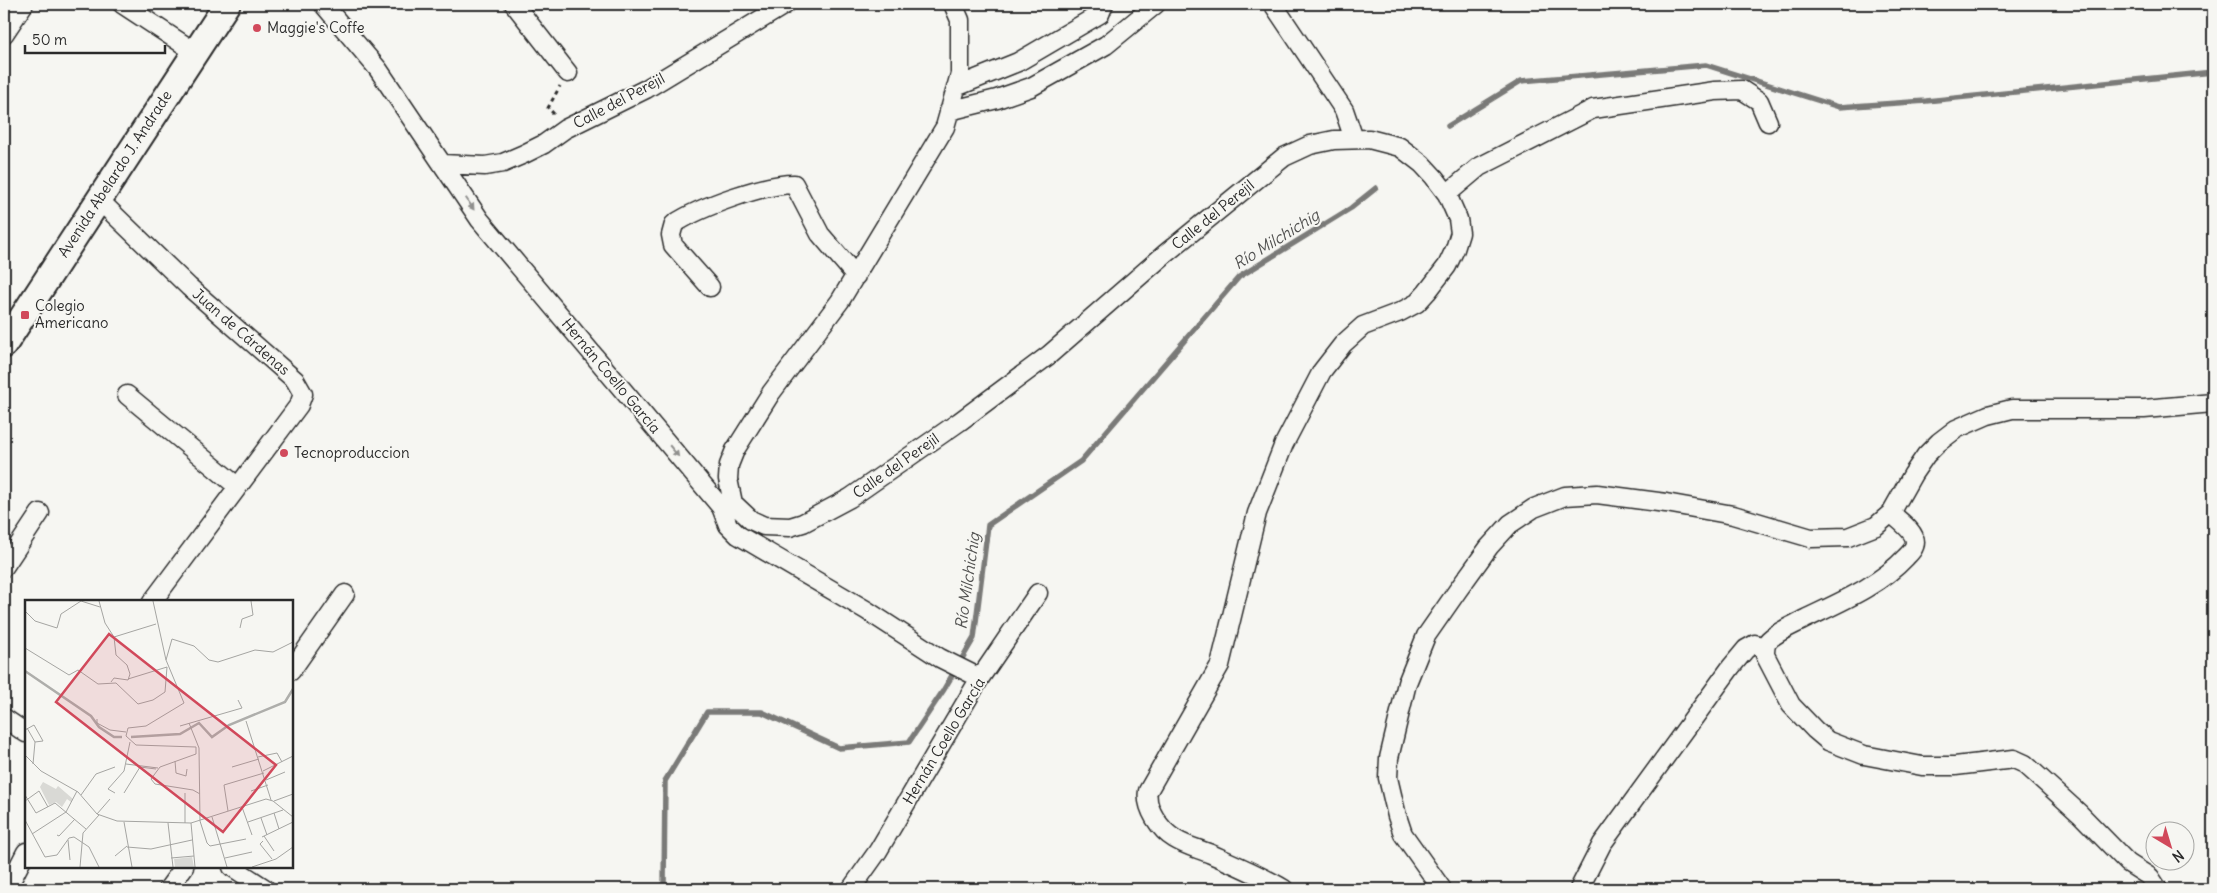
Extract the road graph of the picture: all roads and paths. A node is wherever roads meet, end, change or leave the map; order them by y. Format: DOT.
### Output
graph roads {
  1 [pos="24,4"];
  2 [pos="122,4"];
  3 [pos="227,4"];
  4 [pos="323,4"];
  5 [pos="514,4"];
  6 [pos="786,4"];
  7 [pos="953,4"];
  8 [pos="1104,4"];
  9 [pos="1156,4"];
  10 [pos="1274,4"];
  11 [pos="4,34"];
  12 [pos="195,52"];
  13 [pos="568,73"];
  14 [pos="956,87"];
  15 [pos="949,111"];
  16 [pos="1768,122"];
  17 [pos="1354,140"];
  18 [pos="442,164"];
  19 [pos="1447,194"];
  20 [pos="98,199"];
  21 [pos="856,276"];
  22 [pos="710,287"];
  23 [pos="8,331"];
  24 [pos="128,395"];
  25 [pos="2213,403"];
  26 [pos="238,487"];
  27 [pos="727,505"];
  28 [pos="40,513"];
  29 [pos="1891,513"];
  30 [pos="4,567"];
  31 [pos="1038,593"];
  32 [pos="345,594"];
  33 [pos="153,600"];
  34 [pos="1765,647"];
  35 [pos="292,670"];
  36 [pos="974,674"];
  37 [pos="4,718"];
  38 [pos="25,732"];
  39 [pos="25,854"];
  40 [pos="183,868"];
  41 [pos="234,868"];
  42 [pos="7,889"];
  43 [pos="168,889"];
  44 [pos="266,889"];
  45 [pos="851,889"];
  46 [pos="1284,889"];
  47 [pos="1442,889"];
  48 [pos="1579,889"];
  49 [pos="2158,889"];
  1 -- 11 [label="street"];
  2 -- 12 [label="street"];
  3 -- 12 [label="street, Avenida Abelardo J. Andrade"];
  4 -- 18 [label="street, Hernán Coello García"];
  5 -- 13 [label="street"];
  6 -- 18 [label="street, Calle del Perejil"];
  7 -- 14 [label="street"];
  8 -- 14 [label="street"];
  9 -- 15 [label="street"];
  10 -- 17 [label="street"];
  12 -- 20 [label="street, Avenida Abelardo J. Andrade"];
  14 -- 15 [label="street"];
  15 -- 21 [label="street"];
  16 -- 19 [label="street"];
  17 -- 19 [label="street, Calle del Perejil"];
  17 -- 27 [label="street, Calle del Perejil"];
  18 -- 27 [label="street, Hernán Coello García, one-way"];
  19 -- 46 [label="street, Calle del Perejil"];
  20 -- 23 [label="street, Avenida Abelardo J. Andrade"];
  20 -- 26 [label="street, Juan de Cárdenas"];
  21 -- 22 [label="street"];
  21 -- 27 [label="street"];
  24 -- 26 [label="street"];
  25 -- 29 [label="street"];
  26 -- 33 [label="street, Juan de Cárdenas"];
  27 -- 36 [label="street, Hernán Coello García"];
  28 -- 30 [label="street"];
  29 -- 34 [label="street"];
  29 -- 47 [label="street"];
  31 -- 36 [label="street, Hernán Coello García"];
  32 -- 35 [label="street"];
  34 -- 48 [label="street"];
  34 -- 49 [label="street"];
  36 -- 45 [label="street, Hernán Coello García"];
  37 -- 38 [label="street"];
  39 -- 42 [label="street"];
  40 -- 43 [label="street"];
  41 -- 44 [label="street"];
}
